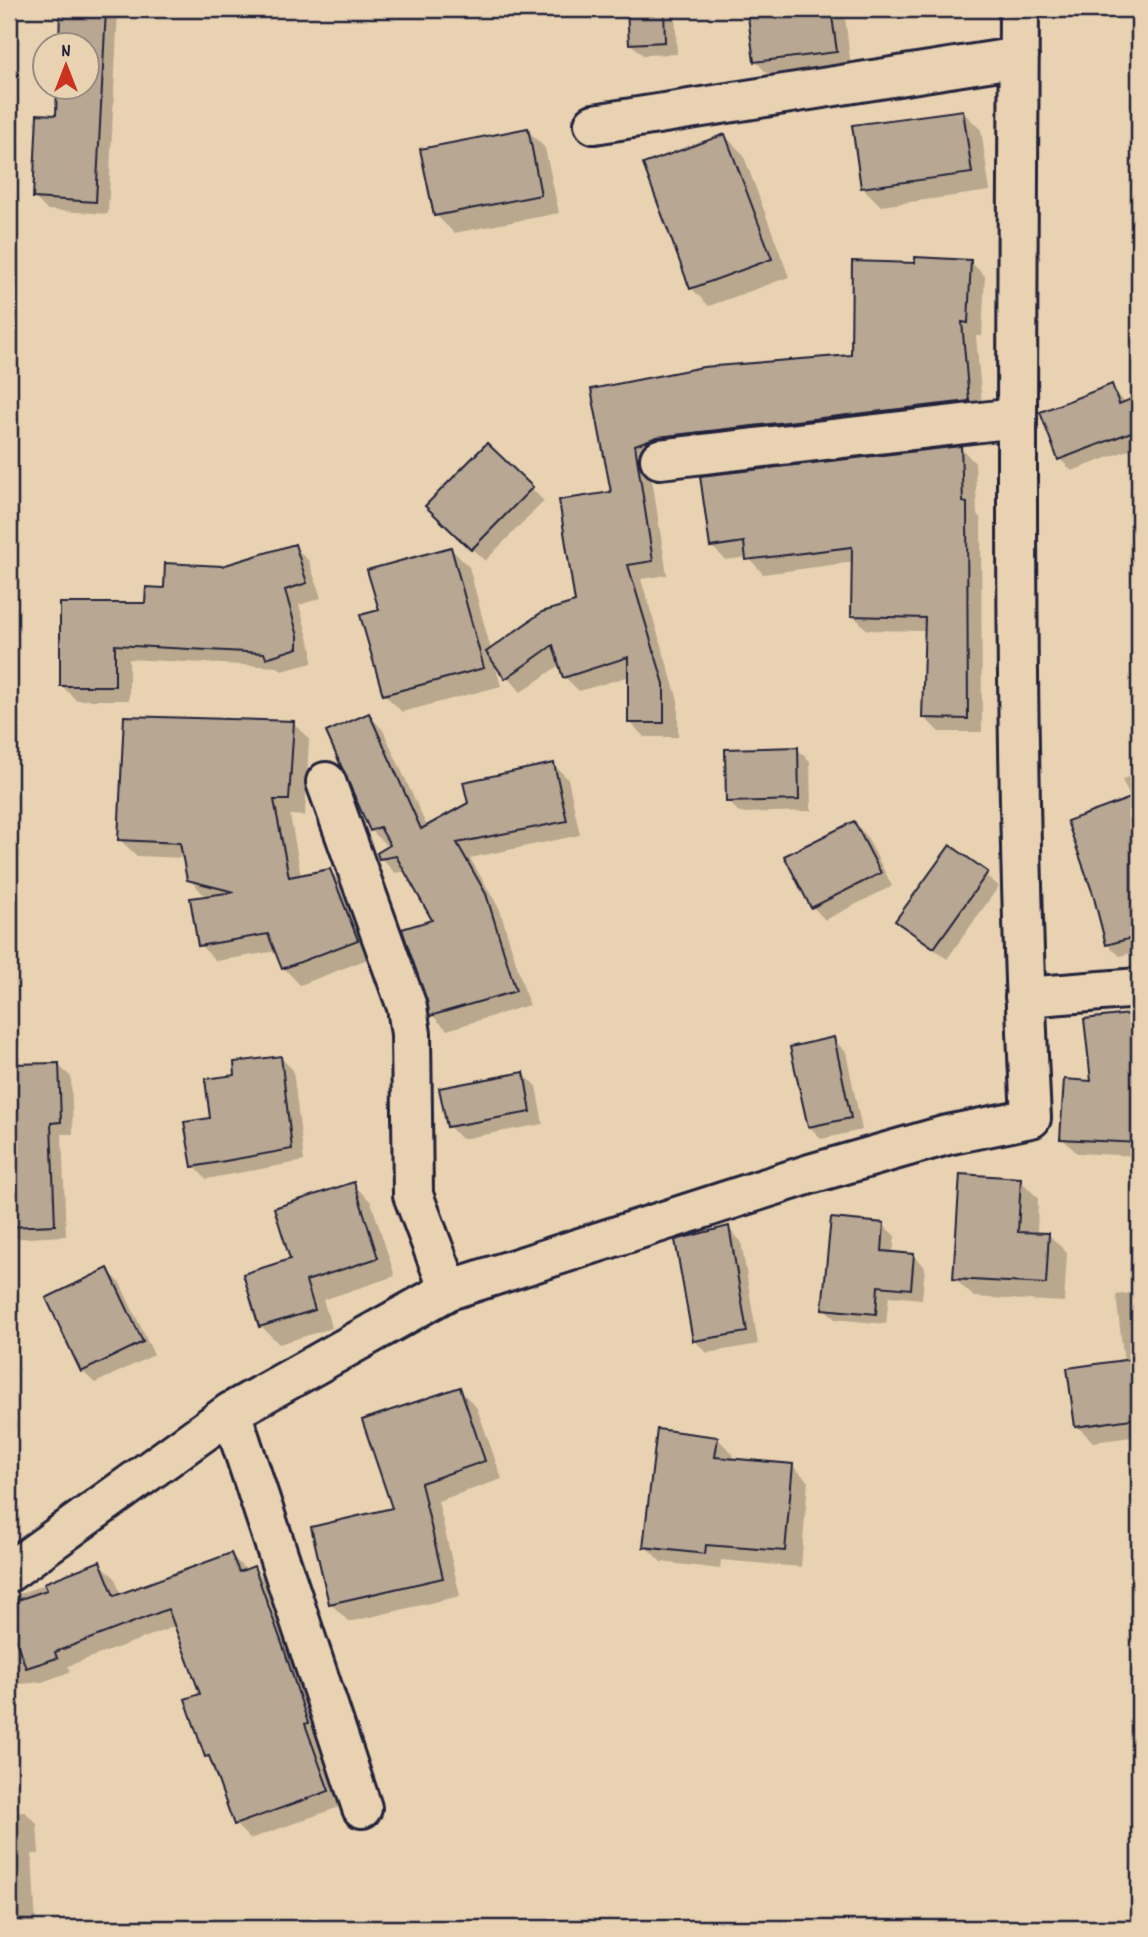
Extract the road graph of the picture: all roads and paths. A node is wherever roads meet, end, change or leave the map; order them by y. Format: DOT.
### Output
graph roads {
  1 [pos="1019,9"];
  2 [pos="1019,57"];
  3 [pos="594,124"];
  4 [pos="1016,418"];
  5 [pos="660,458"];
  6 [pos="326,782"];
  7 [pos="1139,988"];
  8 [pos="1025,997"];
  9 [pos="449,1290"];
  10 [pos="231,1412"];
  11 [pos="9,1572"];
  12 [pos="362,1808"];
  1 -- 2 [label="street"];
  2 -- 3 [label="street"];
  2 -- 4 [label="street"];
  4 -- 5 [label="street"];
  4 -- 8 [label="street"];
  6 -- 9 [label="street"];
  7 -- 8 [label="street"];
  8 -- 9 [label="street"];
  9 -- 10 [label="street"];
  10 -- 11 [label="street"];
  10 -- 12 [label="street"];
}
